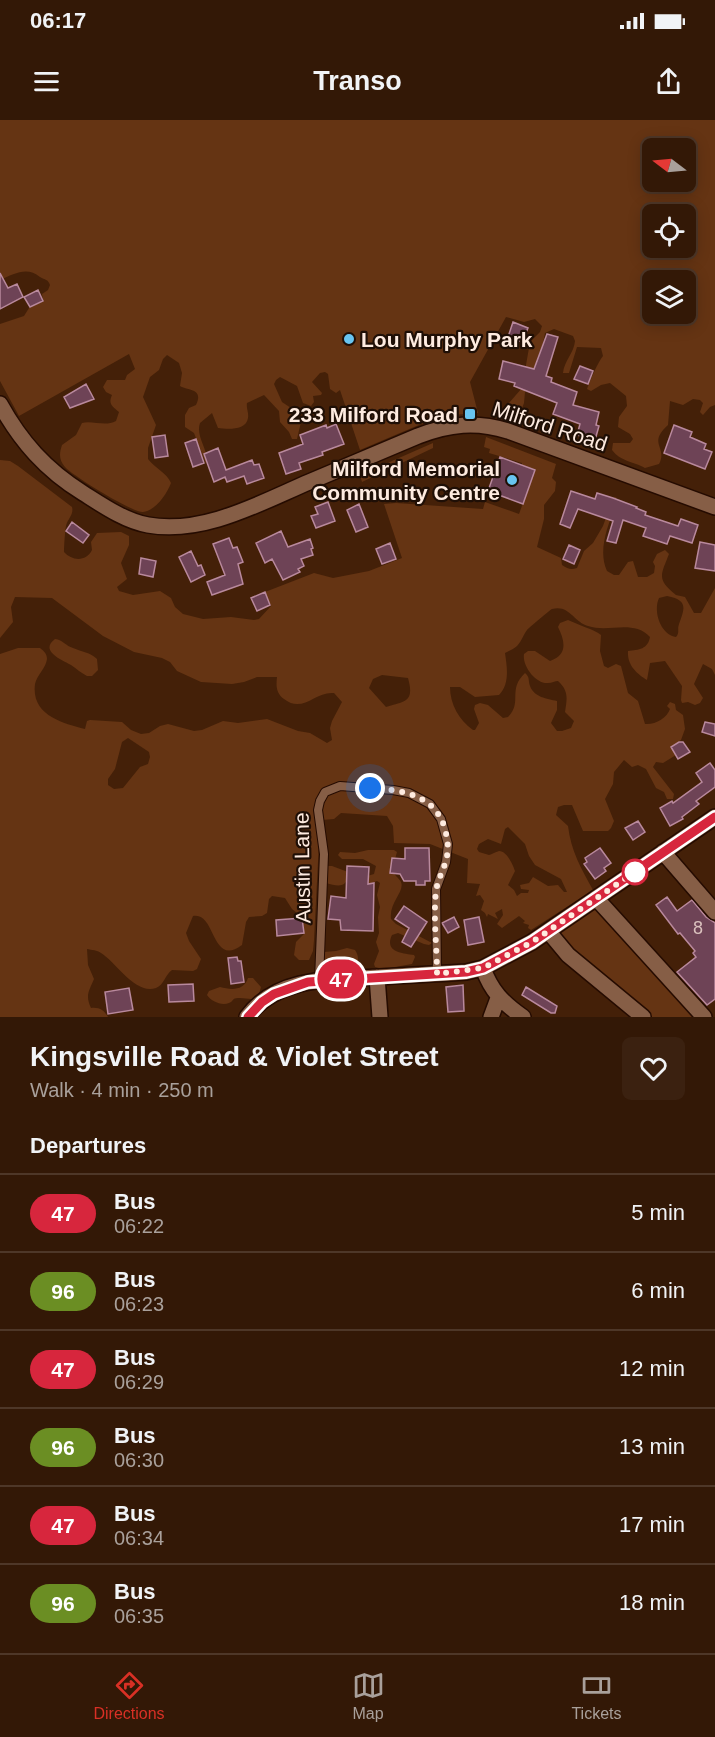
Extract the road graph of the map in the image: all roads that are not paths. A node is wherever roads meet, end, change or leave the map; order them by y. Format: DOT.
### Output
graph roads {
  1 [pos="0,404"];
  2 [pos="715,507"];
  3 [pos="715,817"];
  4 [pos="663,852"];
  5 [pos="596,898"];
  6 [pos="715,912"];
  7 [pos="548,931"];
  8 [pos="483,968"];
  9 [pos="437,974"];
  10 [pos="377,977"];
  11 [pos="319,980"];
  12 [pos="498,998"];
  13 [pos="248,1017"];
  14 [pos="380,1017"];
  15 [pos="491,1017"];
  16 [pos="523,1017"];
  17 [pos="643,1017"];
  18 [pos="704,1017"];
  1 -- 2 [label="street, Milford Road"];
  3 -- 4 [label="street"];
  4 -- 5 [label="street"];
  4 -- 6 [label="street"];
  5 -- 7 [label="street"];
  5 -- 18 [label="street"];
  7 -- 8 [label="street"];
  7 -- 17 [label="street"];
  8 -- 9 [label="street"];
  8 -- 12 [label="street"];
  9 -- 10 [label="street"];
  9 -- 11 [label="lane, Austin Lane"];
  10 -- 11 [label="street"];
  10 -- 14 [label="street"];
  11 -- 13 [label="street"];
  12 -- 15 [label="street"];
  12 -- 16 [label="street"];
}
